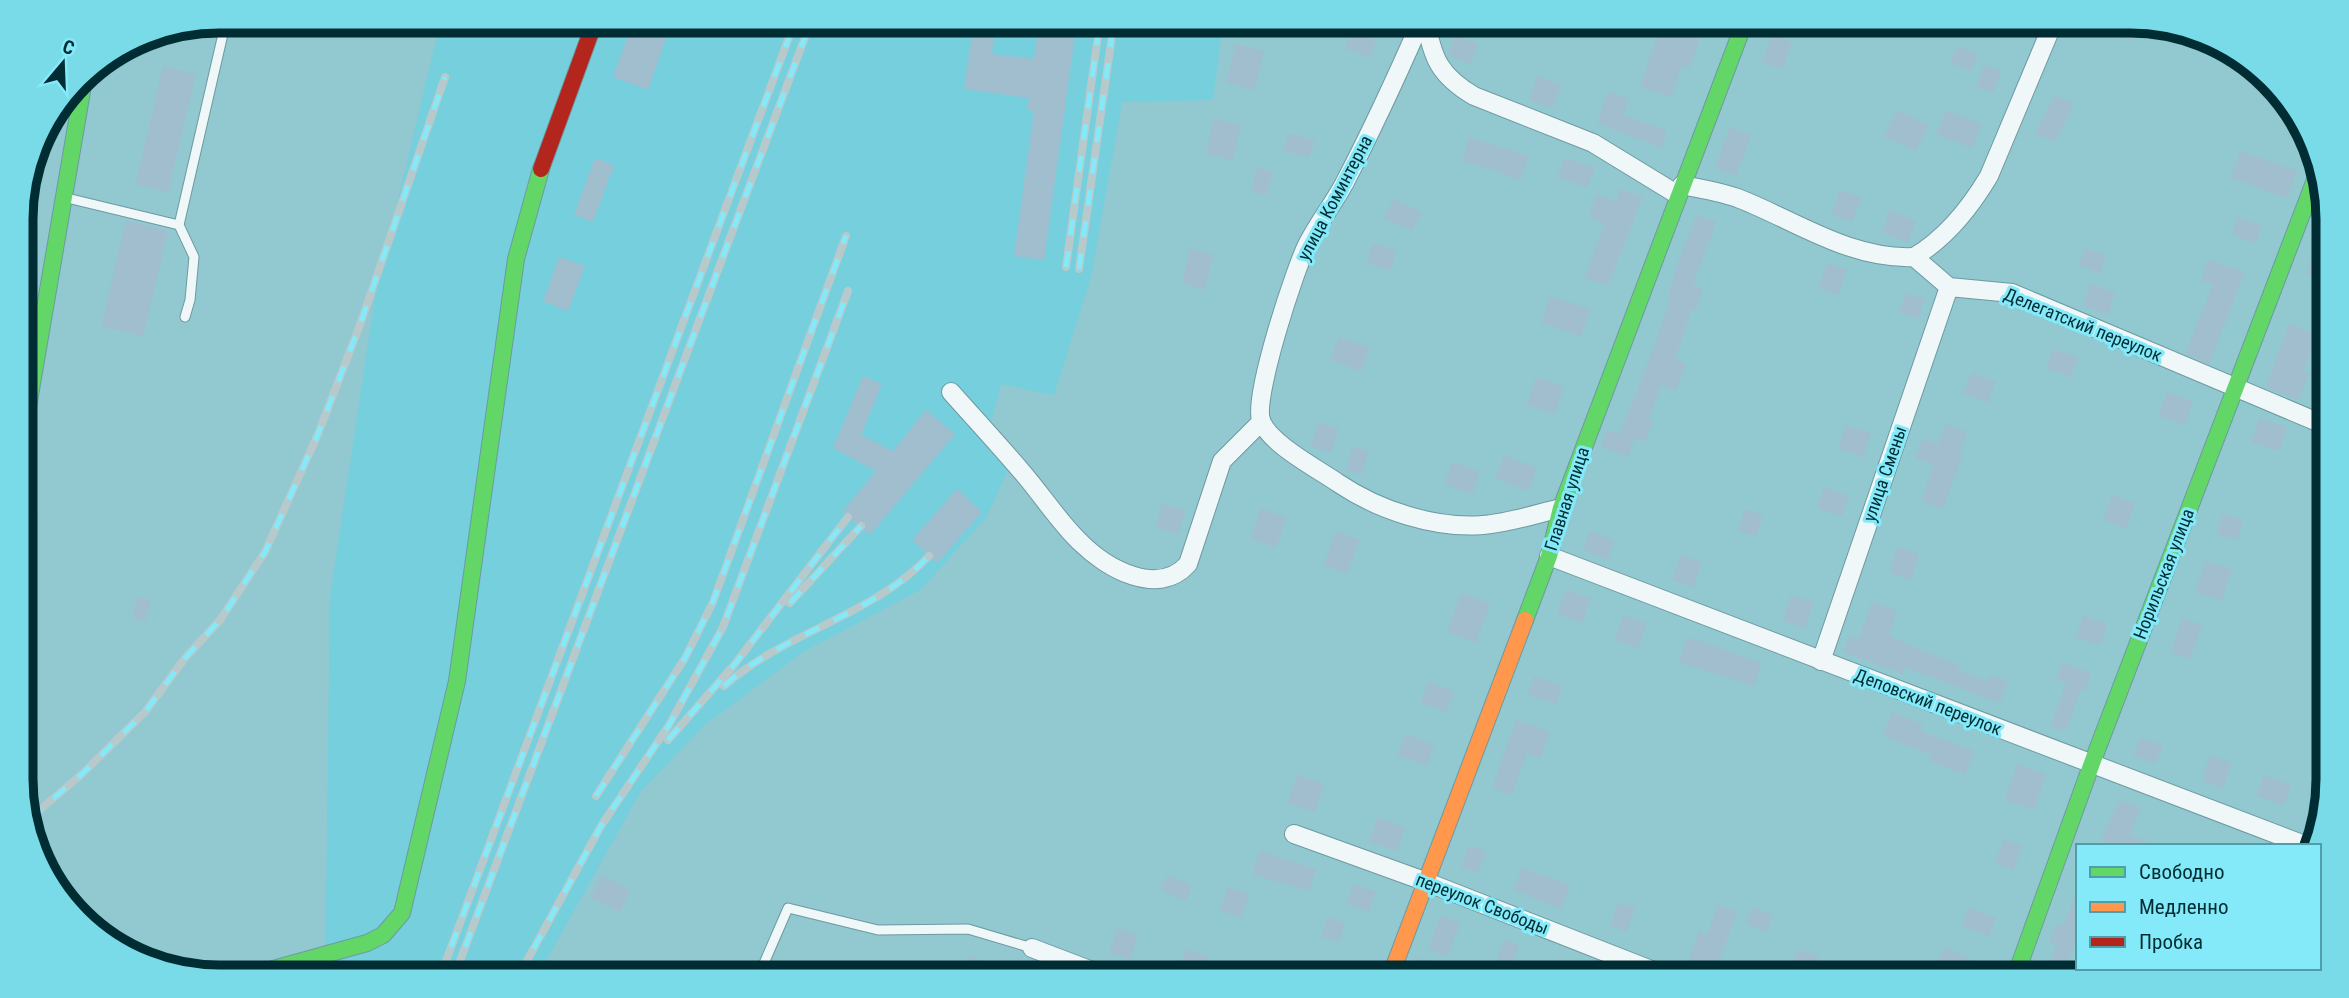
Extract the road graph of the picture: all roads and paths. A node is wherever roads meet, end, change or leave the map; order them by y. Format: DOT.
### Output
graph roads {
  1 [pos="1417,33"];
  2 [pos="1426,33"];
  3 [pos="1740,33"];
  4 [pos="2049,33"];
  5 [pos="223,34"];
  6 [pos="590,34"];
  7 [pos="76,101"];
  8 [pos="2312,187"];
  9 [pos="1680,190"];
  10 [pos="66,198"];
  11 [pos="178,225"];
  12 [pos="1914,257"];
  13 [pos="1949,287"];
  14 [pos="185,317"];
  15 [pos="34,374"];
  16 [pos="2235,388"];
  17 [pos="951,392"];
  18 [pos="2316,421"];
  19 [pos="1261,422"];
  20 [pos="1561,508"];
  21 [pos="1549,556"];
  22 [pos="1821,661"];
  23 [pos="2092,763"];
  24 [pos="1294,834"];
  25 [pos="2302,844"];
  26 [pos="1424,881"];
  27 [pos="1032,947"];
  28 [pos="1394,964"];
  29 [pos="1636,964"];
  30 [pos="2020,964"];
  31 [pos="288,965"];
  32 [pos="763,965"];
  33 [pos="1076,965"];
  1 -- 19 [label="street, улица Коминтерна"];
  2 -- 9 [label="street"];
  3 -- 9 [label="street, Главная улица"];
  4 -- 12 [label="street"];
  5 -- 11 [label="lane"];
  6 -- 31 [label="street"];
  7 -- 10 [label="street"];
  8 -- 16 [label="street, Норильская улица"];
  9 -- 12 [label="street"];
  9 -- 20 [label="street, Главная улица"];
  10 -- 11 [label="lane"];
  10 -- 15 [label="street"];
  11 -- 14 [label="lane"];
  12 -- 13 [label="street"];
  13 -- 16 [label="street, Делегатский переулок"];
  13 -- 22 [label="street, улица Смены"];
  16 -- 18 [label="street, Делегатский переулок"];
  16 -- 23 [label="street, Норильская улица"];
  17 -- 19 [label="street"];
  19 -- 20 [label="street"];
  20 -- 21 [label="street, Главная улица"];
  21 -- 22 [label="street, Деповский переулок"];
  21 -- 26 [label="street, Главная улица"];
  22 -- 23 [label="street, Деповский переулок"];
  23 -- 25 [label="street, Деповский переулок"];
  23 -- 30 [label="street, Норильская улица"];
  24 -- 26 [label="street, переулок Свободы"];
  26 -- 28 [label="street, Главная улица"];
  26 -- 29 [label="street, переулок Свободы"];
  27 -- 32 [label="lane"];
  27 -- 33 [label="street"];
}
